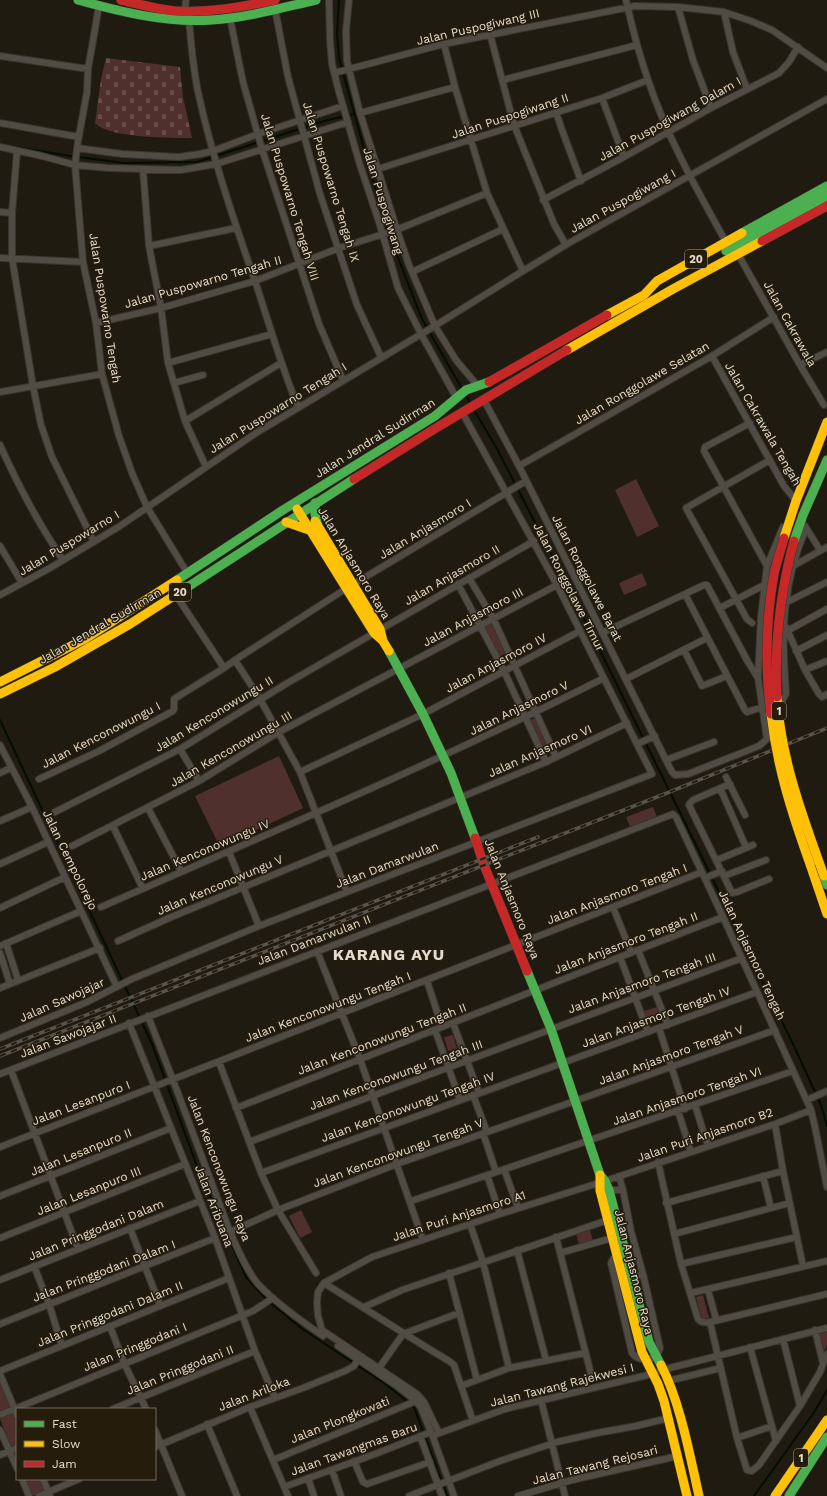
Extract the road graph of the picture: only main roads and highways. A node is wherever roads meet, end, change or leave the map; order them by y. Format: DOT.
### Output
graph roads {
  1 [pos="78,0"];
  2 [pos="121,0"];
  3 [pos="316,0"];
  4 [pos="275,5"];
  5 [pos="263,7"];
  6 [pos="827,186"];
  7 [pos="827,196"];
  8 [pos="827,206"];
  9 [pos="644,296"];
  10 [pos="827,422"];
  11 [pos="827,438"];
  12 [pos="818,442"];
  13 [pos="826,463"];
  14 [pos="297,501"];
  15 [pos="315,503"];
  16 [pos="303,511"];
  17 [pos="286,522"];
  18 [pos="315,529"];
  19 [pos="0,682"];
  20 [pos="0,694"];
  21 [pos="826,881"];
  22 [pos="827,914"];
  23 [pos="601,1180"];
  24 [pos="623,1279"];
  25 [pos="827,1420"];
  26 [pos="827,1437"];
  27 [pos="687,1496"];
  28 [pos="699,1496"];
  29 [pos="775,1496"];
  30 [pos="789,1496"];
  1 -- 5 [label="main road"];
  2 -- 5 [label="main road"];
  3 -- 4 [label="main road"];
  4 -- 5 [label="main road"];
  6 -- 9 [label="main road, Jalan Jendral Sudirman / 20"];
  7 -- 9 [label="main road, 20"];
  8 -- 15 [label="main road, Jalan Jendral Sudirman / 20"];
  9 -- 14 [label="main road, Jalan Jendral Sudirman / 20"];
  10 -- 12 [label="main road, 1"];
  11 -- 12 [label="main road"];
  12 -- 22 [label="main road, 1, bridge"];
  13 -- 21 [label="main road, 1, bridge"];
  14 -- 16 [label="main road, Jalan Anjasmoro Raya"];
  14 -- 19 [label="main road, Jalan Jendral Sudirman / 20"];
  15 -- 16 [label="main road, Jalan Jendral Sudirman / 20"];
  15 -- 18 [label="main road"];
  16 -- 17 [label="main road, Jalan Jendral Sudirman / 20"];
  16 -- 18 [label="main road, Jalan Anjasmoro Raya"];
  17 -- 18 [label="main road"];
  17 -- 20 [label="main road, Jalan Jendral Sudirman / 20"];
  18 -- 23 [label="main road, Jalan Anjasmoro Raya"];
  23 -- 24 [label="main road, Jalan Anjasmoro Raya"];
  23 -- 24 [label="main road, Jalan Anjasmoro Raya"];
  24 -- 27 [label="main road, Jalan Anjasmoro Raya"];
  24 -- 28 [label="main road, Jalan Anjasmoro Raya"];
  25 -- 29 [label="main road, 1"];
  26 -- 30 [label="main road, 1"];
}
